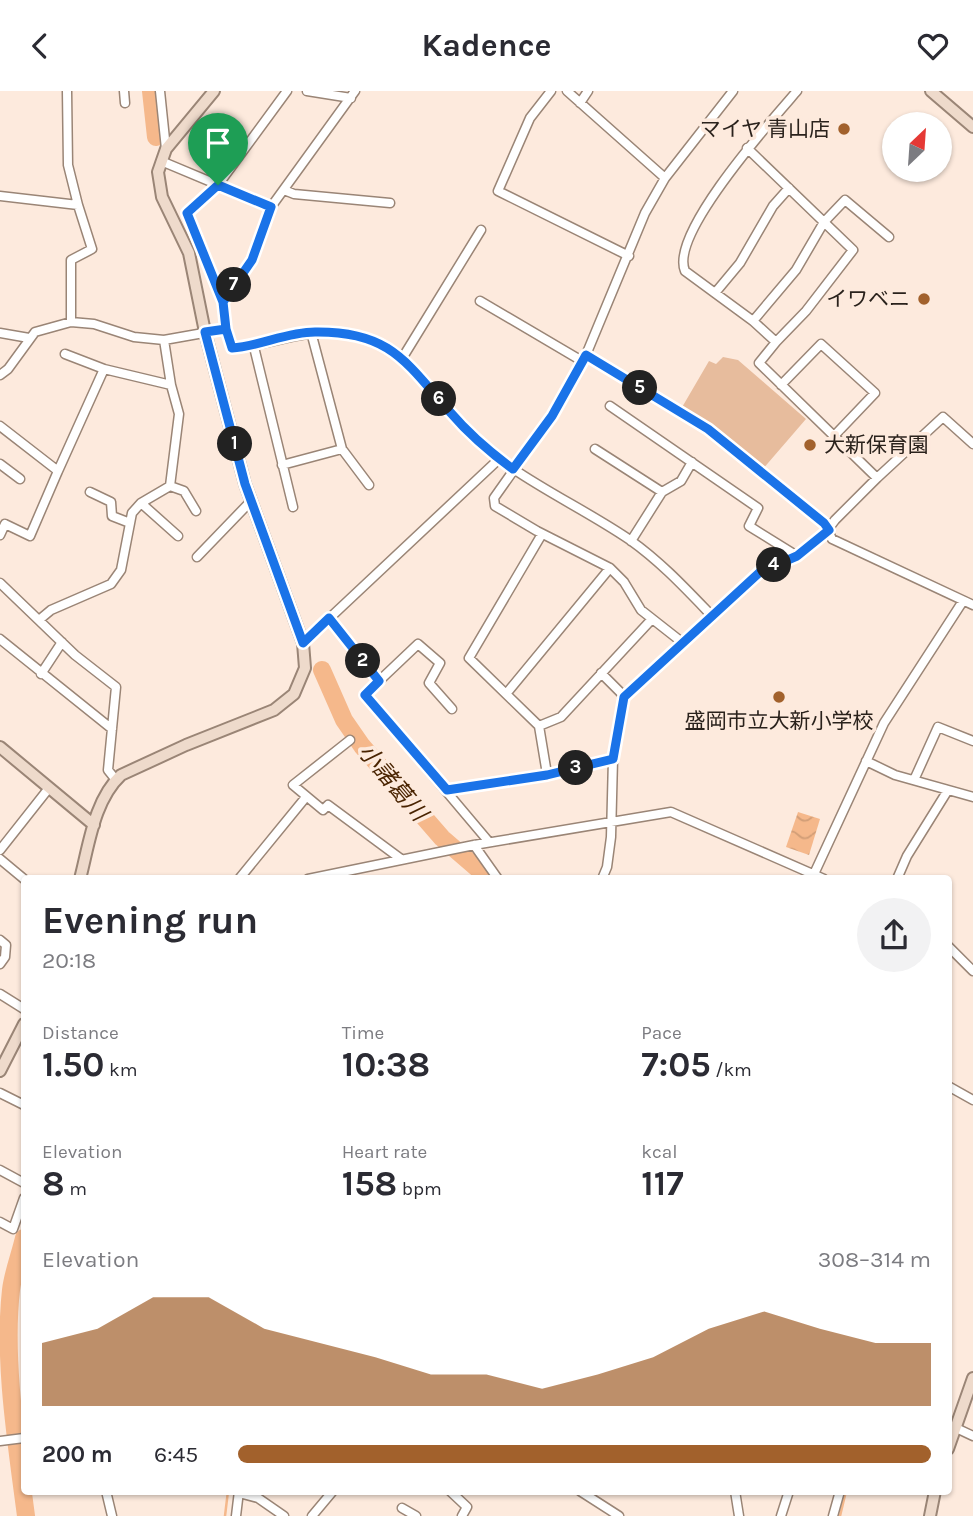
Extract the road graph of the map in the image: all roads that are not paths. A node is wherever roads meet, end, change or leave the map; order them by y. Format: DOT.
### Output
graph roads {
  1 [pos="67,91"];
  2 [pos="124,91"];
  3 [pos="160,91"];
  4 [pos="214,91"];
  5 [pos="287,91"];
  6 [pos="307,91"];
  7 [pos="551,91"];
  8 [pos="567,91"];
  9 [pos="588,91"];
  10 [pos="733,91"];
  11 [pos="797,91"];
  12 [pos="931,91"];
  13 [pos="353,94"];
  14 [pos="125,103"];
  15 [pos="580,103"];
  16 [pos="973,127"];
  17 [pos="747,148"];
  18 [pos="166,149"];
  19 [pos="161,161"];
  20 [pos="665,178"];
  21 [pos="218,185"];
  22 [pos="789,188"];
  23 [pos="284,190"];
  24 [pos="0,196"];
  25 [pos="390,203"];
  26 [pos="78,205"];
  27 [pos="271,207"];
  28 [pos="824,222"];
  29 [pos="481,230"];
  30 [pos="888,237"];
  31 [pos="629,255"];
  32 [pos="715,293"];
  33 [pos="480,301"];
  34 [pos="223,302"];
  35 [pos="753,321"];
  36 [pos="71,322"];
  37 [pos="226,329"];
  38 [pos="205,332"];
  39 [pos="311,332"];
  40 [pos="0,333"];
  41 [pos="29,338"];
  42 [pos="164,340"];
  43 [pos="776,342"];
  44 [pos="254,347"];
  45 [pos="65,354"];
  46 [pos="403,357"];
  47 [pos="584,358"];
  48 [pos="104,369"];
  49 [pos="0,375"];
  50 [pos="171,385"];
  51 [pos="781,385"];
  52 [pos="610,406"];
  53 [pos="0,426"];
  54 [pos="834,436"];
  55 [pos="973,444"];
  56 [pos="342,449"];
  57 [pos="595,449"];
  58 [pos="499,459"];
  59 [pos="692,462"];
  60 [pos="0,464"];
  61 [pos="282,465"];
  62 [pos="513,469"];
  63 [pos="58,471"];
  64 [pos="877,478"];
  65 [pos="20,479"];
  66 [pos="369,485"];
  67 [pos="170,486"];
  68 [pos="90,492"];
  69 [pos="663,492"];
  70 [pos="251,501"];
  71 [pos="141,503"];
  72 [pos="293,507"];
  73 [pos="196,511"];
  74 [pos="131,523"];
  75 [pos="829,530"];
  76 [pos="542,534"];
  77 [pos="0,535"];
  78 [pos="178,536"];
  79 [pos="631,541"];
  80 [pos="797,556"];
  81 [pos="197,557"];
  82 [pos="610,568"];
  83 [pos="0,583"];
  84 [pos="963,601"];
  85 [pos="973,605"];
  86 [pos="712,616"];
  87 [pos="329,618"];
  88 [pos="652,619"];
  89 [pos="39,620"];
  90 [pos="0,639"];
  91 [pos="62,642"];
  92 [pos="303,643"];
  93 [pos="683,643"];
  94 [pos="601,673"];
  95 [pos="41,674"];
  96 [pos="379,681"];
  97 [pos="506,694"];
  98 [pos="624,697"];
  99 [pos="452,709"];
  100 [pos="539,726"];
  101 [pos="112,729"];
  102 [pos="350,740"];
  103 [pos="973,741"];
  104 [pos="0,747"];
  105 [pos="613,759"];
  106 [pos="866,761"];
  107 [pos="547,775"];
  108 [pos="116,780"];
  109 [pos="914,780"];
  110 [pos="49,788"];
  111 [pos="447,790"];
  112 [pos="947,790"];
  113 [pos="306,797"];
  114 [pos="973,797"];
  115 [pos="610,821"];
  116 [pos="94,825"];
  117 [pos="489,842"];
  118 [pos="474,845"];
  119 [pos="0,850"];
  120 [pos="0,859"];
  121 [pos="401,859"];
  122 [pos="814,874"];
  123 [pos="81,875"];
  124 [pos="242,875"];
  125 [pos="338,875"];
  126 [pos="495,875"];
  127 [pos="604,875"];
  128 [pos="899,875"];
  129 [pos="21,876"];
  130 [pos="0,940"];
  131 [pos="952,950"];
  132 [pos="0,964"];
  133 [pos="973,971"];
  134 [pos="0,994"];
  135 [pos="21,1007"];
  136 [pos="21,1030"];
  137 [pos="0,1071"];
  138 [pos="952,1088"];
  139 [pos="0,1093"];
  140 [pos="973,1100"];
  141 [pos="21,1104"];
  142 [pos="0,1170"];
  143 [pos="21,1181"];
  144 [pos="21,1206"];
  145 [pos="0,1222"];
  146 [pos="973,1378"];
  147 [pos="956,1428"];
  148 [pos="973,1436"];
  149 [pos="21,1438"];
  150 [pos="952,1438"];
  151 [pos="3,1441"];
  152 [pos="108,1495"];
  153 [pos="239,1495"];
  154 [pos="248,1495"];
  155 [pos="330,1495"];
  156 [pos="454,1495"];
  157 [pos="586,1495"];
  158 [pos="736,1495"];
  159 [pos="788,1495"];
  160 [pos="839,1495"];
  161 [pos="934,1495"];
  162 [pos="402,1508"];
  163 [pos="111,1516"];
  164 [pos="236,1516"];
  165 [pos="284,1516"];
  166 [pos="312,1516"];
  167 [pos="416,1516"];
  168 [pos="462,1516"];
  169 [pos="619,1516"];
  170 [pos="739,1516"];
  171 [pos="781,1516"];
  172 [pos="833,1516"];
  173 [pos="930,1516"];
  1 -- 26 [label="street"];
  2 -- 14 [label="street"];
  3 -- 18 [label="street"];
  4 -- 18 [label="street"];
  5 -- 21 [label="street"];
  6 -- 13 [label="street"];
  7 -- 31 [label="street"];
  8 -- 15 [label="street"];
  9 -- 15 [label="street"];
  10 -- 20 [label="street"];
  11 -- 17 [label="street"];
  12 -- 16 [label="street"];
  13 -- 23 [label="street"];
  15 -- 20 [label="street"];
  17 -- 22 [label="street"];
  17 -- 32 [label="street"];
  18 -- 19 [label="street"];
  19 -- 21 [label="street"];
  19 -- 38 [label="street"];
  20 -- 31 [label="street"];
  21 -- 27 [label="street"];
  21 -- 34 [label="street"];
  22 -- 28 [label="street"];
  22 -- 32 [label="street"];
  23 -- 25 [label="street"];
  23 -- 27 [label="street"];
  24 -- 26 [label="street"];
  26 -- 36 [label="street"];
  27 -- 34 [label="street"];
  28 -- 30 [label="street"];
  28 -- 35 [label="street"];
  28 -- 43 [label="street"];
  29 -- 46 [label="street"];
  31 -- 47 [label="street"];
  32 -- 35 [label="street"];
  33 -- 47 [label="street"];
  34 -- 37 [label="street"];
  35 -- 43 [label="street"];
  36 -- 41 [label="street"];
  36 -- 42 [label="street"];
  37 -- 38 [label="street"];
  37 -- 44 [label="street"];
  38 -- 42 [label="street"];
  38 -- 70 [label="street"];
  39 -- 44 [label="street"];
  39 -- 46 [label="street"];
  39 -- 56 [label="street"];
  40 -- 41 [label="street"];
  41 -- 49 [label="street"];
  42 -- 50 [label="street"];
  43 -- 51 [label="street"];
  44 -- 61 [label="street"];
  45 -- 48 [label="street"];
  46 -- 58 [label="street"];
  47 -- 62 [label="street"];
  47 -- 75 [label="street"];
  48 -- 50 [label="street"];
  48 -- 63 [label="street"];
  50 -- 67 [label="street"];
  51 -- 54 [label="street"];
  51 -- 54 [label="street"];
  52 -- 59 [label="street"];
  53 -- 63 [label="street"];
  54 -- 64 [label="street"];
  55 -- 64 [label="street"];
  56 -- 61 [label="street"];
  56 -- 66 [label="street"];
  57 -- 69 [label="street"];
  58 -- 62 [label="street"];
  58 -- 87 [label="street"];
  59 -- 69 [label="street"];
  59 -- 80 [label="street"];
  60 -- 65 [label="street"];
  61 -- 72 [label="street"];
  62 -- 76 [label="street"];
  62 -- 79 [label="street"];
  63 -- 77 [label="street"];
  64 -- 75 [label="street"];
  67 -- 71 [label="street"];
  67 -- 73 [label="street"];
  68 -- 74 [label="street"];
  69 -- 79 [label="street"];
  70 -- 81 [label="street"];
  70 -- 92 [label="street"];
  71 -- 74 [label="street"];
  71 -- 78 [label="street"];
  74 -- 89 [label="street"];
  75 -- 80 [label="street"];
  75 -- 84 [label="street"];
  76 -- 82 [label="street"];
  76 -- 97 [label="street"];
  79 -- 86 [label="street"];
  80 -- 86 [label="street"];
  82 -- 88 [label="street"];
  82 -- 97 [label="street"];
  83 -- 89 [label="street"];
  84 -- 85 [label="street"];
  84 -- 106 [label="street"];
  86 -- 93 [label="street"];
  87 -- 92 [label="street"];
  87 -- 96 [label="street"];
  88 -- 93 [label="street"];
  88 -- 94 [label="street"];
  89 -- 91 [label="street"];
  90 -- 95 [label="street"];
  91 -- 95 [label="street"];
  91 -- 101 [label="street"];
  92 -- 108 [label="street"];
  93 -- 98 [label="street"];
  94 -- 98 [label="street"];
  94 -- 100 [label="street"];
  95 -- 101 [label="street"];
  96 -- 99 [label="street"];
  96 -- 111 [label="street"];
  97 -- 100 [label="street"];
  98 -- 105 [label="street"];
  100 -- 107 [label="street"];
  101 -- 108 [label="street"];
  102 -- 113 [label="street"];
  103 -- 109 [label="street"];
  104 -- 110 [label="street"];
  105 -- 107 [label="street"];
  105 -- 115 [label="street"];
  106 -- 109 [label="street"];
  106 -- 122 [label="street"];
  107 -- 111 [label="street"];
  108 -- 116 [label="street"];
  109 -- 112 [label="street"];
  110 -- 116 [label="street"];
  110 -- 119 [label="street"];
  111 -- 117 [label="street"];
  112 -- 114 [label="street"];
  112 -- 128 [label="street"];
  113 -- 121 [label="street"];
  113 -- 124 [label="street"];
  115 -- 117 [label="street"];
  115 -- 122 [label="street"];
  115 -- 127 [label="street"];
  116 -- 123 [label="street"];
  117 -- 118 [label="street"];
  118 -- 121 [label="street"];
  118 -- 126 [label="street"];
  120 -- 129 [label="street"];
  121 -- 125 [label="street"];
  130 -- 132 [label="street"];
  131 -- 133 [label="street"];
  134 -- 135 [label="street"];
  136 -- 137 [label="street"];
  138 -- 140 [label="street"];
  139 -- 141 [label="street"];
  142 -- 143 [label="street"];
  144 -- 145 [label="street"];
  146 -- 147 [label="street"];
  147 -- 148 [label="street"];
  147 -- 150 [label="street"];
  149 -- 151 [label="street"];
  152 -- 163 [label="street"];
  153 -- 164 [label="street"];
  154 -- 165 [label="street"];
  155 -- 166 [label="street"];
  156 -- 168 [label="street"];
  157 -- 169 [label="street"];
  158 -- 170 [label="street"];
  159 -- 171 [label="street"];
  160 -- 172 [label="street"];
  161 -- 173 [label="street"];
  162 -- 167 [label="street"];
}
